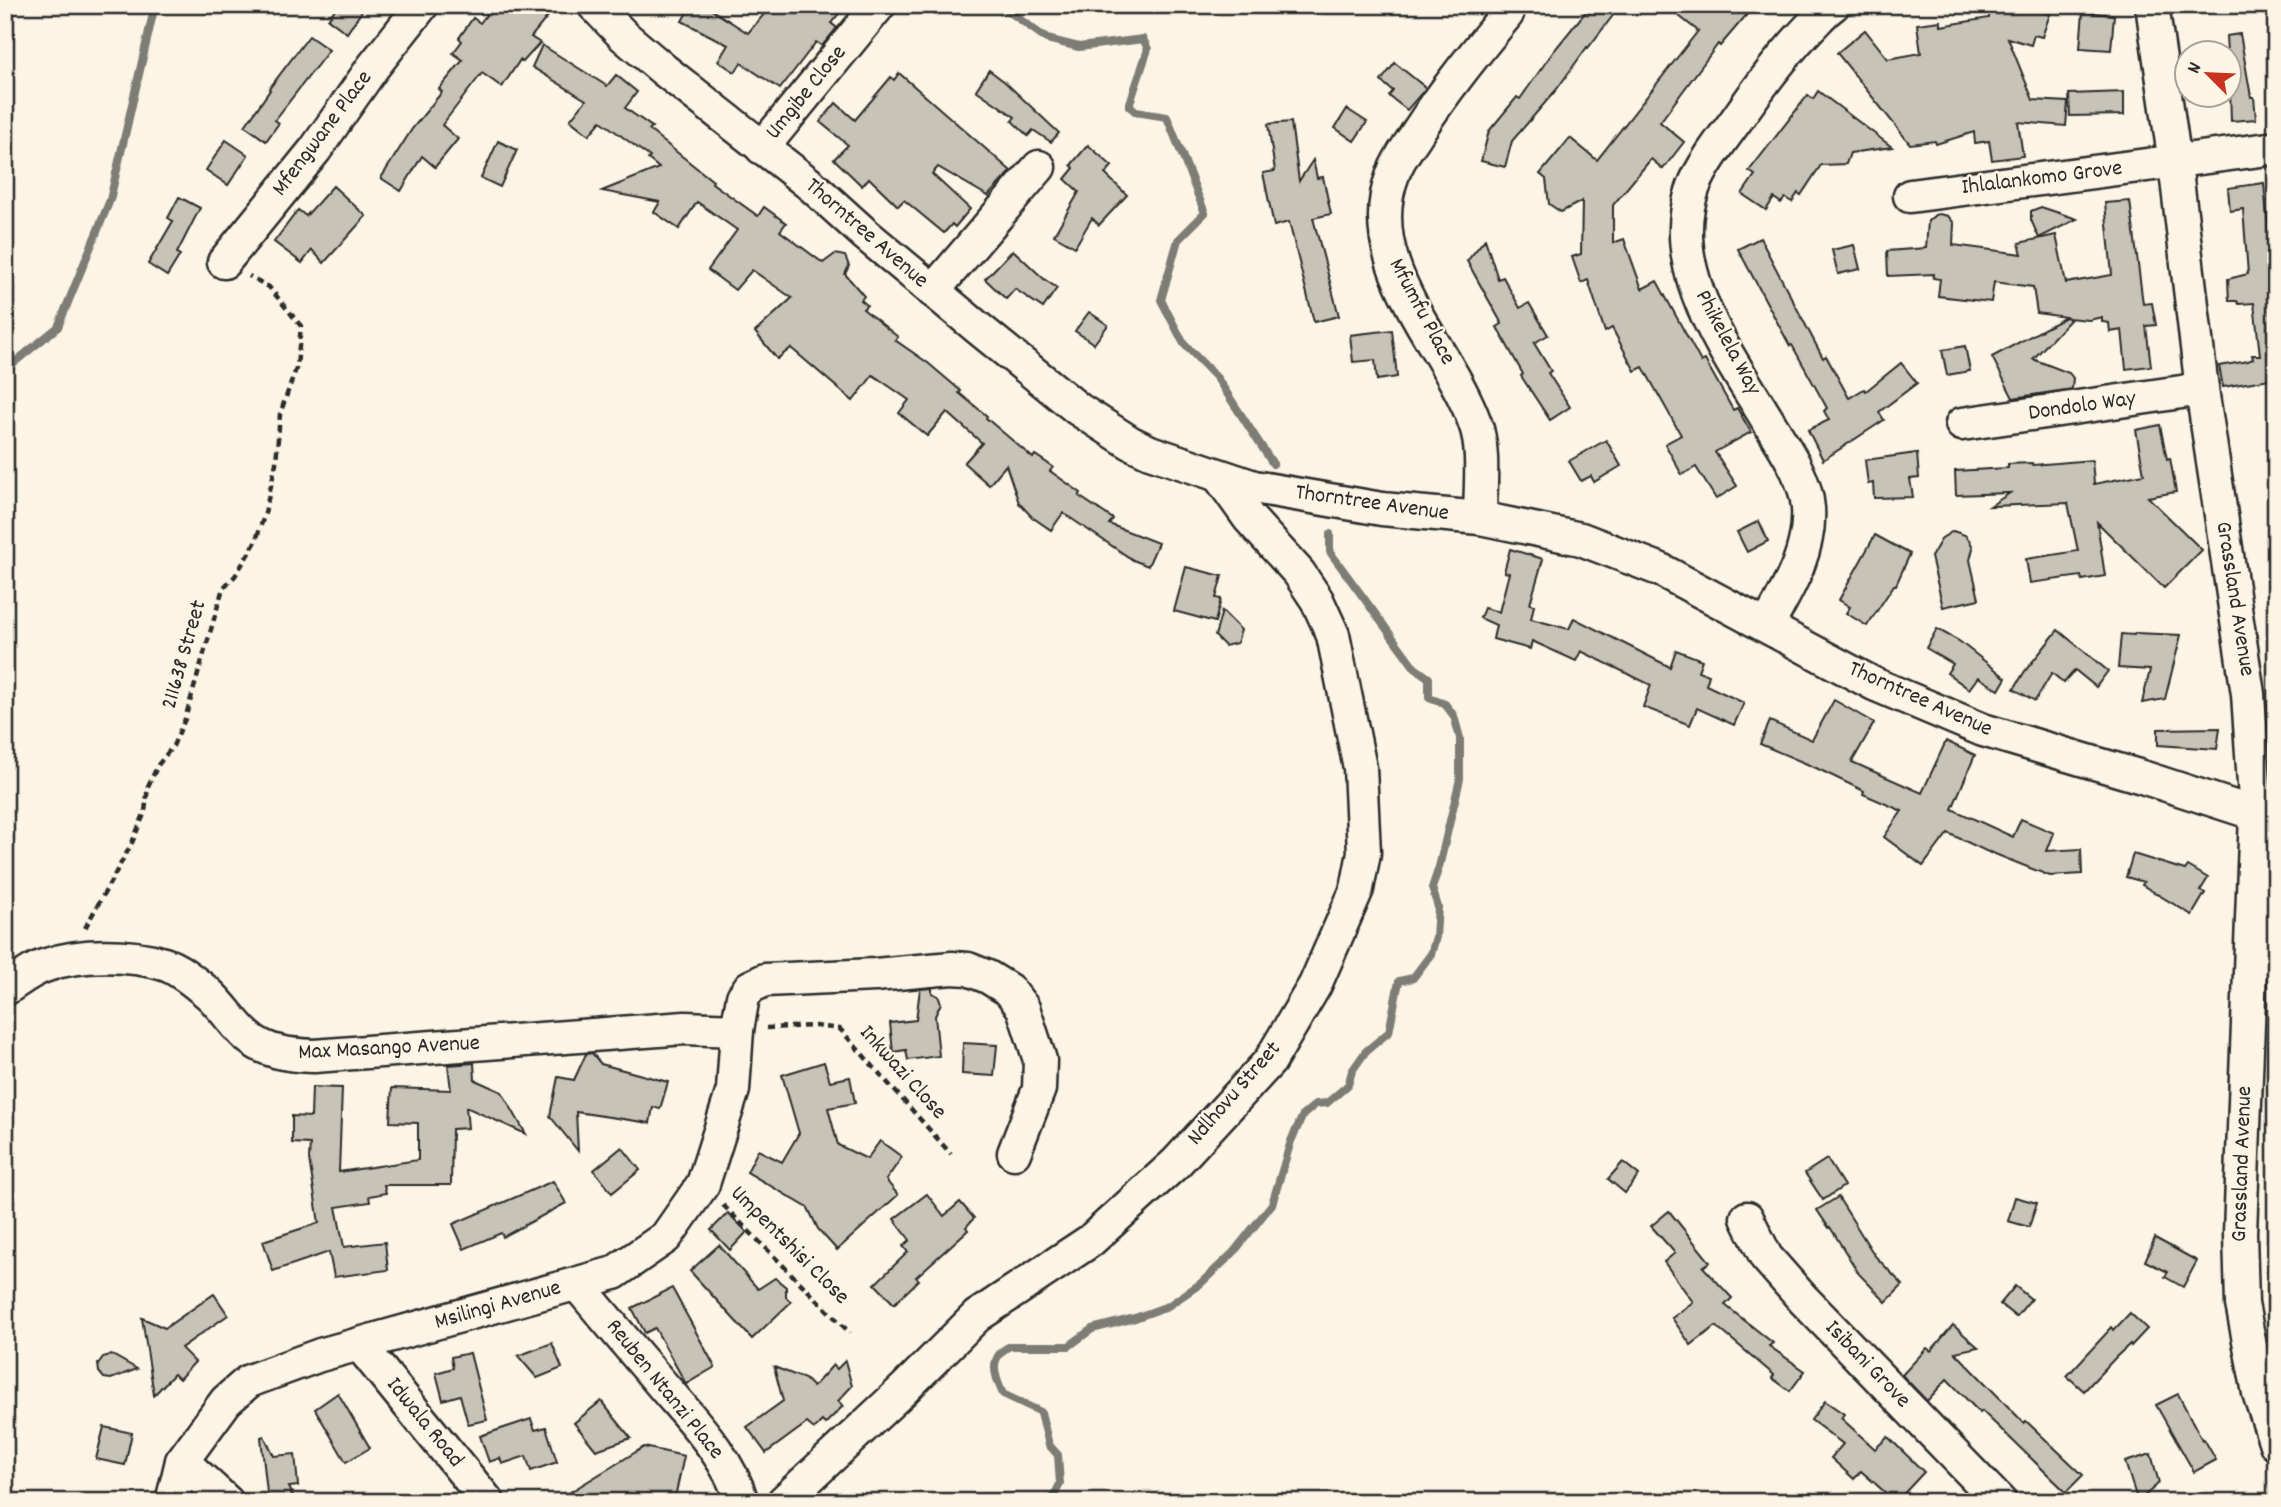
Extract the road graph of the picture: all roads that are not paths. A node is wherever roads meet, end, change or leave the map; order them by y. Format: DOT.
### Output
graph roads {
  1 [pos="422,5"];
  2 [pos="594,5"];
  3 [pos="879,5"];
  4 [pos="1833,5"];
  5 [pos="2152,5"];
  6 [pos="1507,14"];
  7 [pos="762,148"];
  8 [pos="2276,148"];
  9 [pos="2175,163"];
  10 [pos="1040,167"];
  11 [pos="1910,196"];
  12 [pos="223,262"];
  13 [pos="933,291"];
  14 [pos="2202,389"];
  15 [pos="1962,424"];
  16 [pos="1219,476"];
  17 [pos="1480,518"];
  18 [pos="1767,626"];
  19 [pos="2266,815"];
  20 [pos="5,989"];
  21 [pos="737,1030"];
  22 [pos="1014,1153"];
  23 [pos="1747,1218"];
  24 [pos="577,1284"];
  25 [pos="360,1345"];
  26 [pos="2276,1444"];
  27 [pos="182,1461"];
  28 [pos="172,1502"];
  29 [pos="227,1502"];
  30 [pos="488,1502"];
  31 [pos="741,1502"];
  32 [pos="783,1502"];
  33 [pos="2000,1502"];
  1 -- 12 [label="street, Mfengwane Place"];
  2 -- 7 [label="street, Thorntree Avenue"];
  3 -- 7 [label="street, Umgibe Close"];
  4 -- 18 [label="street, Phikelela Way"];
  5 -- 9 [label="street, Grassland Avenue"];
  6 -- 17 [label="street, Mfumfu Place"];
  7 -- 13 [label="street, Thorntree Avenue"];
  8 -- 9 [label="street, Ihlalankomo Grove"];
  9 -- 11 [label="street, Ihlalankomo Grove"];
  9 -- 14 [label="street, Grassland Avenue"];
  10 -- 13 [label="street"];
  13 -- 16 [label="street, Thorntree Avenue"];
  14 -- 15 [label="street, Dondolo Way"];
  14 -- 19 [label="street, Grassland Avenue"];
  16 -- 17 [label="street, Thorntree Avenue"];
  16 -- 32 [label="street, Ndlhovu Street"];
  17 -- 18 [label="street, Thorntree Avenue"];
  18 -- 19 [label="street, Thorntree Avenue"];
  19 -- 26 [label="street, Grassland Avenue"];
  20 -- 21 [label="street, Max Masango Avenue"];
  21 -- 22 [label="street, Msilingi Avenue"];
  21 -- 24 [label="street, Msilingi Avenue"];
  23 -- 33 [label="street, Isibani Grove"];
  24 -- 25 [label="street, Msilingi Avenue"];
  24 -- 31 [label="street, Reuben Ntanzi Place"];
  25 -- 27 [label="street, Msilingi Avenue"];
  25 -- 30 [label="street, Idwala Road"];
  27 -- 28 [label="street, Msilingi Avenue"];
  27 -- 29 [label="street"];
}
